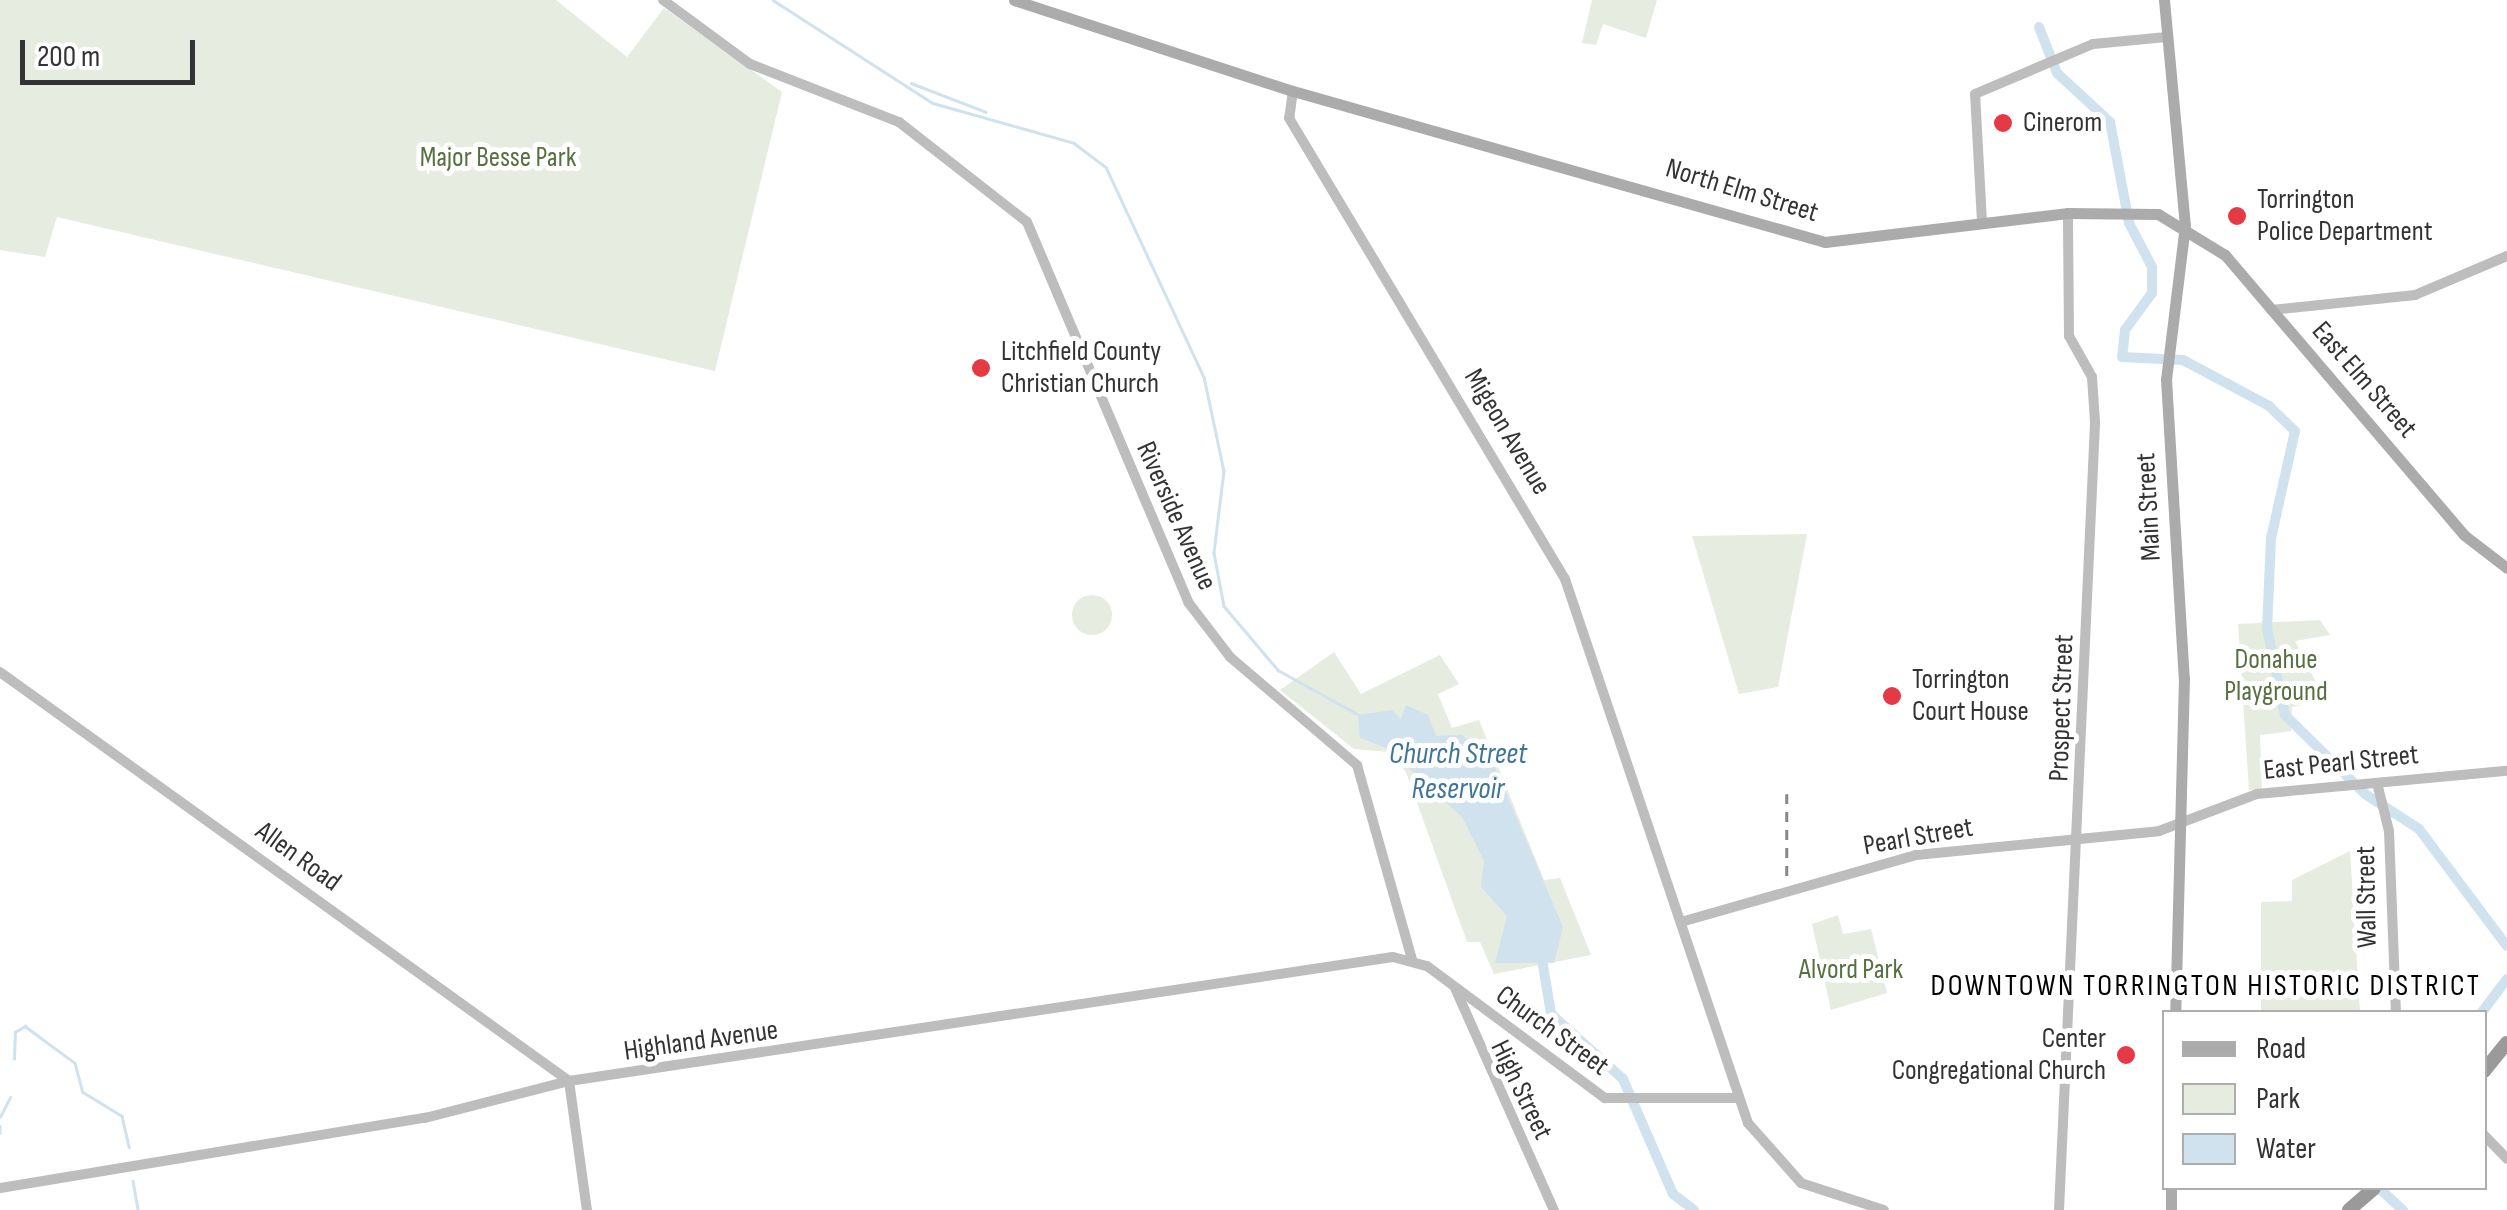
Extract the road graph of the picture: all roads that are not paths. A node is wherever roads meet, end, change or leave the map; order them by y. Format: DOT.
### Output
graph roads {
  1 [pos="664,0"];
  2 [pos="1014,0"];
  3 [pos="2164,0"];
  4 [pos="2167,37"];
  5 [pos="1293,92"];
  6 [pos="2181,198"];
  7 [pos="2068,213"];
  8 [pos="2158,214"];
  9 [pos="1982,222"];
  10 [pos="2184,225"];
  11 [pos="2225,255"];
  12 [pos="2507,256"];
  13 [pos="2184,261"];
  14 [pos="2271,310"];
  15 [pos="2507,568"];
  16 [pos="0,672"];
  17 [pos="2507,770"];
  18 [pos="2373,783"];
  19 [pos="2184,820"];
  20 [pos="2079,838"];
  21 [pos="1681,922"];
  22 [pos="1412,959"];
  23 [pos="1454,988"];
  24 [pos="2175,1010"];
  25 [pos="2396,1010"];
  26 [pos="2507,1044"];
  27 [pos="2487,1067"];
  28 [pos="569,1080"];
  29 [pos="1737,1098"];
  30 [pos="2487,1137"];
  31 [pos="2507,1158"];
  32 [pos="0,1188"];
  33 [pos="2371,1190"];
  34 [pos="587,1210"];
  35 [pos="1554,1210"];
  36 [pos="1884,1210"];
  37 [pos="2058,1210"];
  38 [pos="2349,1210"];
  1 -- 22 [label="street, Riverside Avenue"];
  2 -- 5 [label="main road"];
  3 -- 4 [label="main road, Main Street"];
  4 -- 6 [label="main road, Main Street"];
  4 -- 9 [label="street"];
  5 -- 9 [label="main road, North Elm Street"];
  5 -- 21 [label="street, Migeon Avenue"];
  6 -- 8 [label="main road"];
  6 -- 10 [label="main road, Main Street"];
  7 -- 8 [label="main road, North Elm Street"];
  7 -- 9 [label="main road, North Elm Street"];
  7 -- 20 [label="street, Prospect Street"];
  8 -- 10 [label="main road, North Elm Street"];
  10 -- 11 [label="main road, East Elm Street"];
  10 -- 13 [label="main road, Main Street"];
  11 -- 13 [label="main road"];
  11 -- 14 [label="main road, East Elm Street"];
  12 -- 14 [label="street"];
  13 -- 19 [label="main road, Main Street"];
  14 -- 15 [label="main road, East Elm Street"];
  16 -- 28 [label="street, Allen Road"];
  17 -- 18 [label="street, East Pearl Street"];
  18 -- 19 [label="street, East Pearl Street"];
  18 -- 25 [label="street, Wall Street"];
  19 -- 20 [label="street, Pearl Street"];
  19 -- 24 [label="main road, Main Street"];
  20 -- 21 [label="street, Pearl Street"];
  20 -- 37 [label="street, Prospect Street"];
  21 -- 29 [label="street, Migeon Avenue"];
  22 -- 23 [label="street, Church Street"];
  22 -- 28 [label="street, Highland Avenue"];
  23 -- 29 [label="street, Church Street"];
  23 -- 35 [label="street, High Street"];
  26 -- 27 [label="highway"];
  28 -- 32 [label="street, Highland Avenue"];
  28 -- 34 [label="street"];
  29 -- 36 [label="street, Migeon Avenue"];
  30 -- 31 [label="street"];
  33 -- 38 [label="highway"];
}
